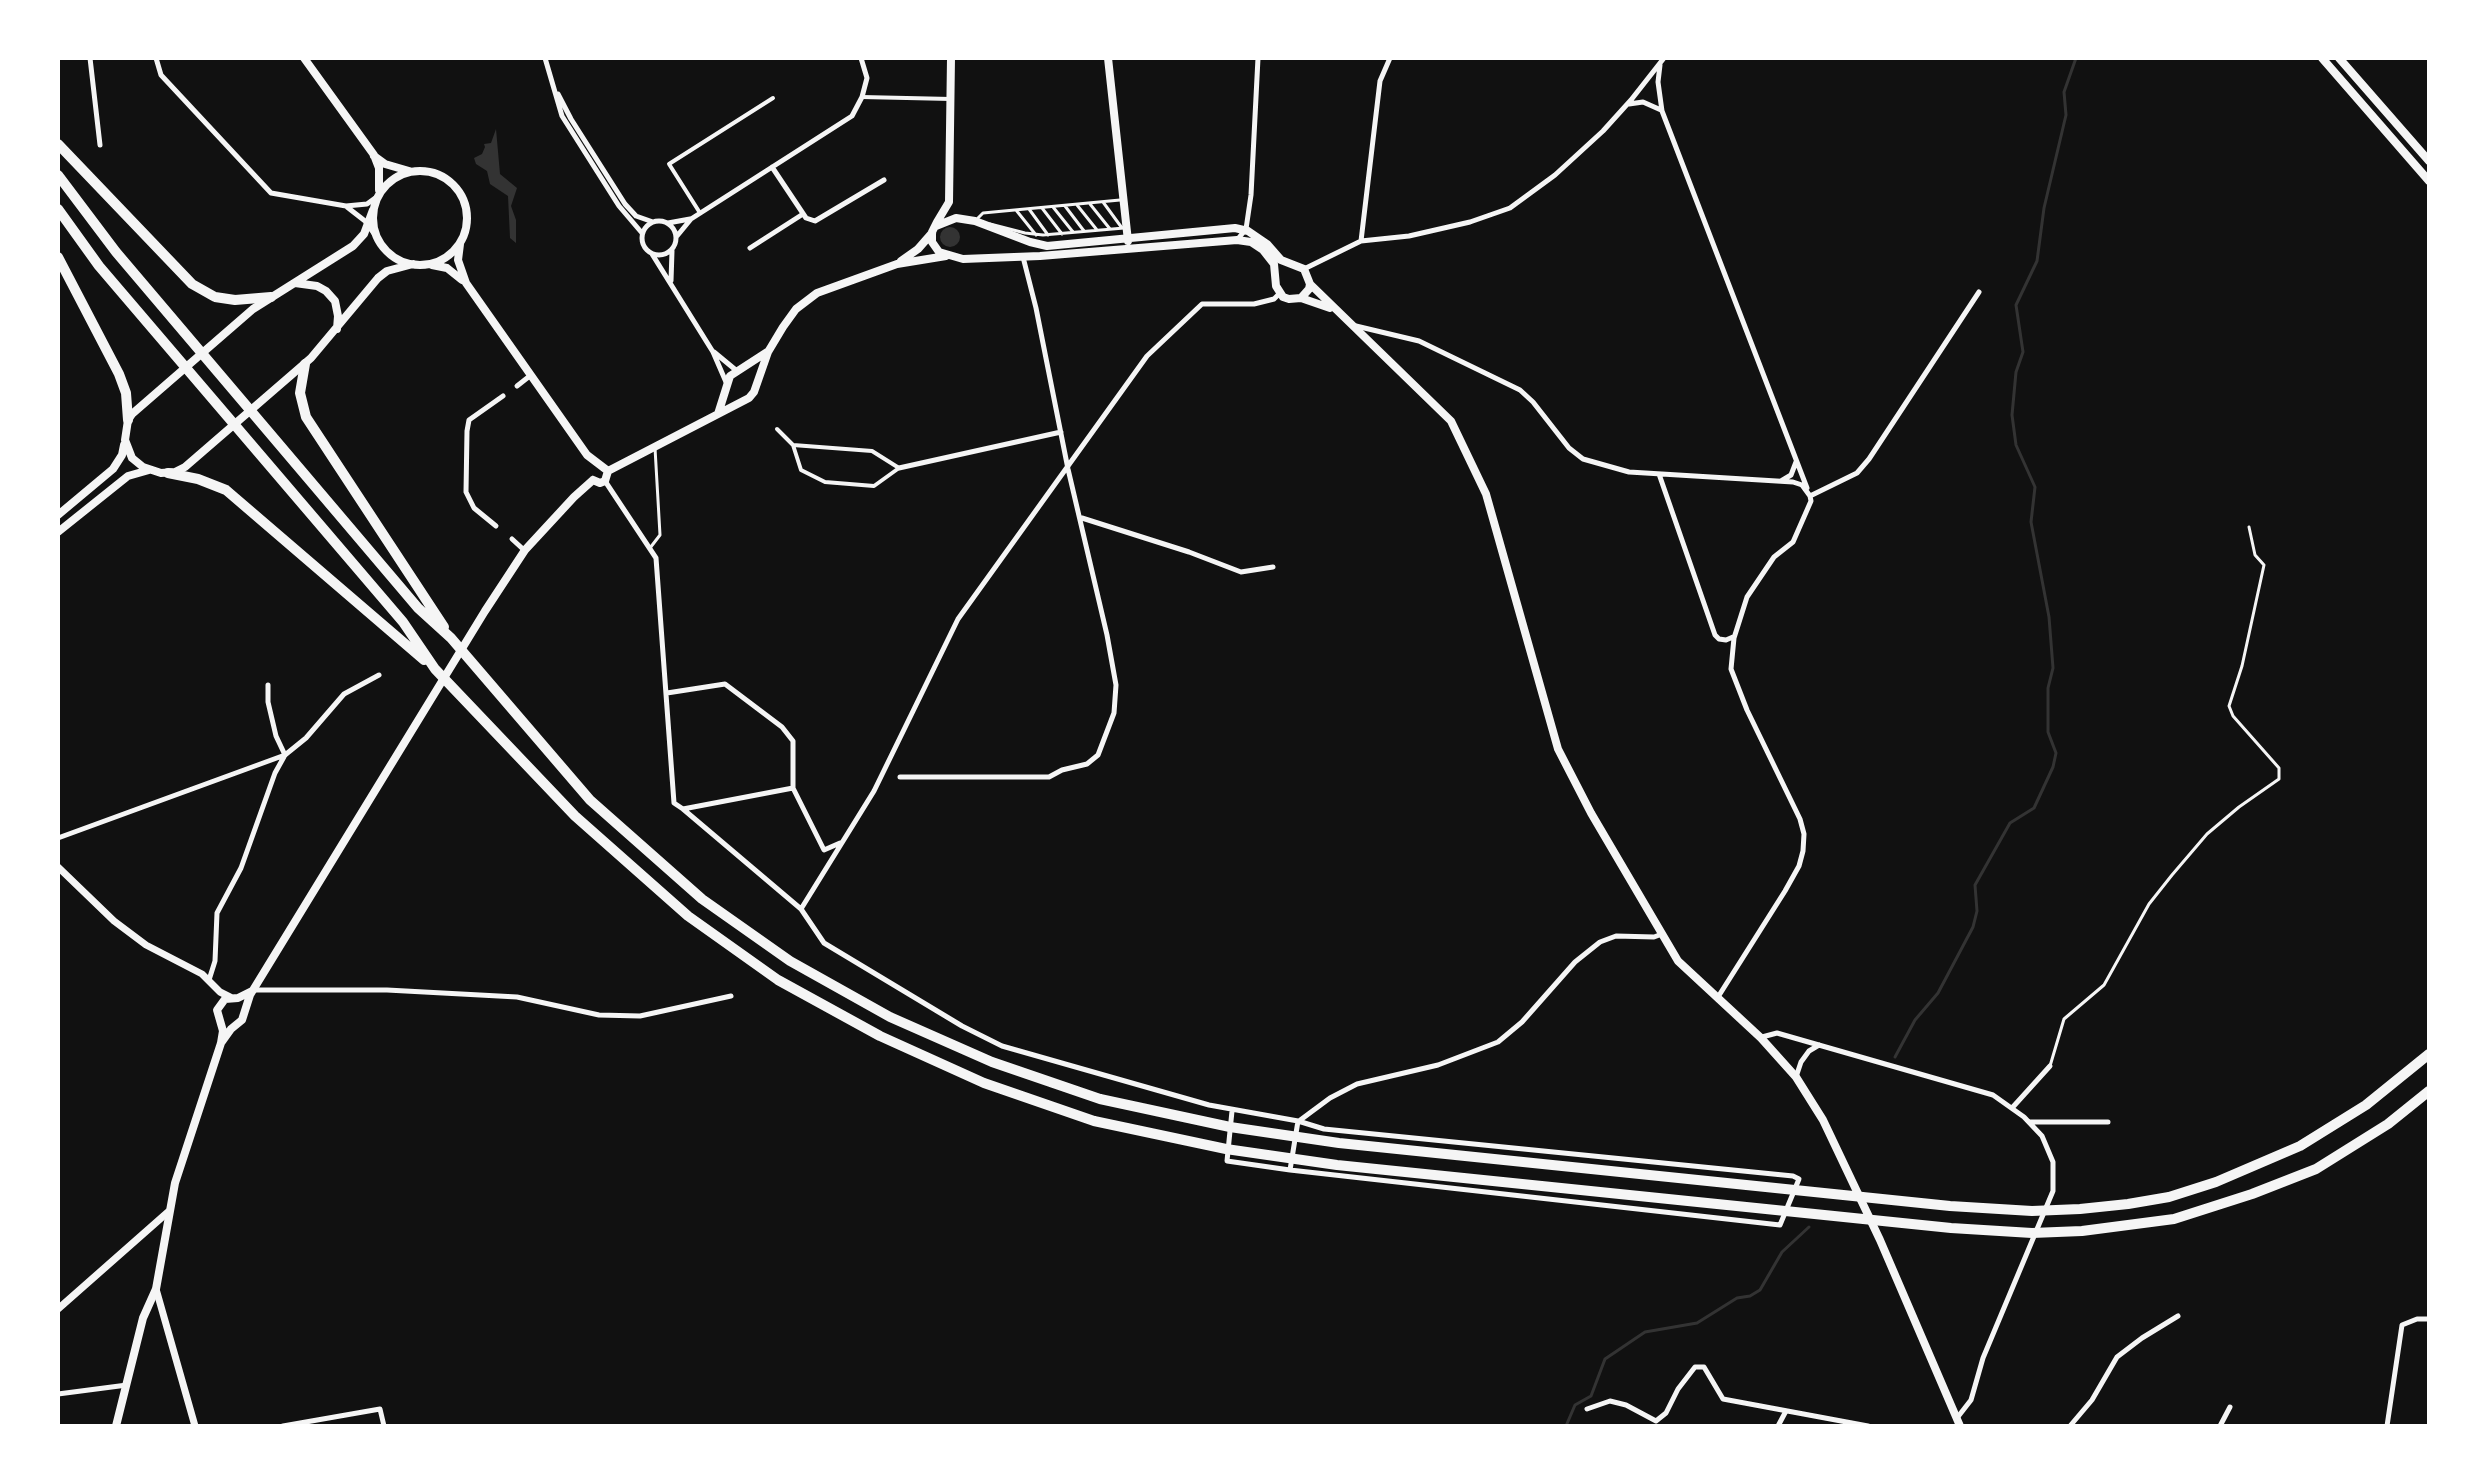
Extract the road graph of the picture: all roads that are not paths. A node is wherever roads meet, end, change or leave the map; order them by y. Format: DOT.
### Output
graph roads {
  1 [pos="90,58"];
  2 [pos="156,58"];
  3 [pos="304,58"];
  4 [pos="545,58"];
  5 [pos="861,58"];
  6 [pos="951,58"];
  7 [pos="1108,58"];
  8 [pos="1258,58"];
  9 [pos="1390,58"];
  10 [pos="1664,58"];
  11 [pos="2322,58"];
  12 [pos="2339,58"];
  13 [pos="1660,65"];
  14 [pos="862,97"];
  15 [pos="773,98"];
  16 [pos="951,99"];
  17 [pos="1627,104"];
  18 [pos="1662,111"];
  19 [pos="568,121"];
  20 [pos="58,144"];
  21 [pos="100,145"];
  22 [pos="374,155"];
  23 [pos="2429,161"];
  24 [pos="772,167"];
  25 [pos="413,171"];
  26 [pos="58,175"];
  27 [pos="884,180"];
  28 [pos="2429,181"];
  29 [pos="378,196"];
  30 [pos="1123,200"];
  31 [pos="1103,202"];
  32 [pos="1090,203"];
  33 [pos="1077,204"];
  34 [pos="1064,205"];
  35 [pos="346,206"];
  36 [pos="1052,207"];
  37 [pos="1042,208"];
  38 [pos="58,209"];
  39 [pos="1028,209"];
  40 [pos="373,210"];
  41 [pos="1016,210"];
  42 [pos="700,213"];
  43 [pos="803,214"];
  44 [pos="691,219"];
  45 [pos="975,221"];
  46 [pos="653,222"];
  47 [pos="667,223"];
  48 [pos="368,224"];
  49 [pos="987,225"];
  50 [pos="1124,228"];
  51 [pos="934,229"];
  52 [pos="1110,229"];
  53 [pos="1246,229"];
  54 [pos="1097,230"];
  55 [pos="1084,231"];
  56 [pos="1073,232"];
  57 [pos="642,233"];
  58 [pos="1062,234"];
  59 [pos="1036,235"];
  60 [pos="1048,235"];
  61 [pos="677,236"];
  62 [pos="1127,238"];
  63 [pos="378,239"];
  64 [pos="462,239"];
  65 [pos="1237,240"];
  66 [pos="1361,241"];
  67 [pos="750,248"];
  68 [pos="673,250"];
  69 [pos="1129,250"];
  70 [pos="652,254"];
  71 [pos="947,256"];
  72 [pos="58,257"];
  73 [pos="1023,257"];
  74 [pos="413,264"];
  75 [pos="428,264"];
  76 [pos="897,264"];
  77 [pos="1291,265"];
  78 [pos="1304,269"];
  79 [pos="1276,281"];
  80 [pos="671,282"];
  81 [pos="292,283"];
  82 [pos="466,283"];
  83 [pos="1310,284"];
  84 [pos="1979,292"];
  85 [pos="1280,293"];
  86 [pos="271,297"];
  87 [pos="1301,298"];
  88 [pos="1333,309"];
  89 [pos="1356,326"];
  90 [pos="337,330"];
  91 [pos="713,352"];
  92 [pos="768,352"];
  93 [pos="305,364"];
  94 [pos="739,371"];
  95 [pos="531,375"];
  96 [pos="756,384"];
  97 [pos="517,386"];
  98 [pos="727,386"];
  99 [pos="503,396"];
  100 [pos="745,399"];
  101 [pos="718,414"];
  102 [pos="128,420"];
  103 [pos="777,429"];
  104 [pos="1061,432"];
  105 [pos="125,440"];
  106 [pos="793,445"];
  107 [pos="655,446"];
  108 [pos="1796,461"];
  109 [pos="596,467"];
  110 [pos="899,468"];
  111 [pos="1068,469"];
  112 [pos="149,470"];
  113 [pos="608,471"];
  114 [pos="168,473"];
  115 [pos="1659,474"];
  116 [pos="593,480"];
  117 [pos="605,481"];
  118 [pos="1778,482"];
  119 [pos="1810,496"];
  120 [pos="58,515"];
  121 [pos="1081,518"];
  122 [pos="496,526"];
  123 [pos="2249,527"];
  124 [pos="58,532"];
  125 [pos="512,539"];
  126 [pos="650,548"];
  127 [pos="525,550"];
  128 [pos="1273,567"];
  129 [pos="1734,635"];
  130 [pos="451,638"];
  131 [pos="435,669"];
  132 [pos="379,675"];
  133 [pos="268,685"];
  134 [pos="667,693"];
  135 [pos="285,755"];
  136 [pos="900,777"];
  137 [pos="793,788"];
  138 [pos="683,809"];
  139 [pos="58,838"];
  140 [pos="840,842"];
  141 [pos="58,867"];
  142 [pos="801,909"];
  143 [pos="1662,934"];
  144 [pos="212,984"];
  145 [pos="253,990"];
  146 [pos="731,996"];
  147 [pos="233,998"];
  148 [pos="1718,998"];
  149 [pos="218,1007"];
  150 [pos="219,1019"];
  151 [pos="241,1020"];
  152 [pos="1761,1038"];
  153 [pos="221,1043"];
  154 [pos="1820,1045"];
  155 [pos="2429,1054"];
  156 [pos="2050,1066"];
  157 [pos="1796,1077"];
  158 [pos="2429,1091"];
  159 [pos="2012,1108"];
  160 [pos="1232,1111"];
  161 [pos="1298,1121"];
  162 [pos="2029,1122"];
  163 [pos="2108,1122"];
  164 [pos="1290,1170"];
  165 [pos="168,1212"];
  166 [pos="156,1289"];
  167 [pos="58,1309"];
  168 [pos="2178,1316"];
  169 [pos="2429,1319"];
  170 [pos="127,1385"];
  171 [pos="58,1394"];
  172 [pos="2230,1407"];
  173 [pos="1587,1409"];
  174 [pos="1786,1411"];
  175 [pos="1958,1422"];
  176 [pos="116,1426"];
  177 [pos="195,1426"];
  178 [pos="283,1426"];
  179 [pos="384,1426"];
  180 [pos="1778,1426"];
  181 [pos="1868,1426"];
  182 [pos="2070,1426"];
  183 [pos="2220,1426"];
  184 [pos="2387,1426"];
  1 -- 21 [label="street"];
  2 -- 35 [label="street"];
  3 -- 22 [label="main road"];
  4 -- 19 [label="street"];
  5 -- 14 [label="street"];
  6 -- 16 [label="main road"];
  7 -- 30 [label="main road"];
  8 -- 53 [label="street"];
  9 -- 66 [label="street"];
  10 -- 13 [label="street"];
  11 -- 28 [label="main road"];
  12 -- 23 [label="main road"];
  13 -- 17 [label="street"];
  13 -- 18 [label="street"];
  14 -- 16 [label="street"];
  14 -- 24 [label="street"];
  15 -- 42 [label="street"];
  16 -- 51 [label="main road"];
  17 -- 18 [label="street"];
  17 -- 66 [label="street"];
  18 -- 108 [label="street"];
  19 -- 46 [label="street"];
  19 -- 57 [label="street"];
  20 -- 86 [label="highway"];
  22 -- 25 [label="main road"];
  22 -- 29 [label="main road"];
  24 -- 42 [label="street"];
  24 -- 43 [label="street"];
  25 -- 29 [label="main road"];
  25 -- 64 [label="main road"];
  26 -- 130 [label="highway"];
  27 -- 43 [label="street"];
  29 -- 35 [label="street"];
  29 -- 40 [label="main road"];
  30 -- 31 [label="lane"];
  30 -- 50 [label="main road"];
  31 -- 32 [label="lane"];
  31 -- 50 [label="lane"];
  32 -- 33 [label="lane"];
  32 -- 52 [label="lane"];
  33 -- 34 [label="lane"];
  33 -- 54 [label="lane"];
  34 -- 36 [label="lane"];
  34 -- 55 [label="lane"];
  35 -- 48 [label="street"];
  36 -- 37 [label="lane"];
  36 -- 56 [label="lane"];
  37 -- 39 [label="lane"];
  37 -- 58 [label="lane"];
  38 -- 131 [label="highway"];
  39 -- 41 [label="lane"];
  39 -- 60 [label="lane"];
  40 -- 48 [label="main road"];
  40 -- 63 [label="main road"];
  41 -- 45 [label="lane"];
  41 -- 59 [label="lane"];
  42 -- 44 [label="street"];
  43 -- 67 [label="street"];
  44 -- 47 [label="street"];
  44 -- 61 [label="street"];
  45 -- 49 [label="main road"];
  45 -- 51 [label="main road"];
  46 -- 47 [label="street"];
  46 -- 57 [label="street"];
  47 -- 61 [label="street"];
  48 -- 63 [label="street"];
  48 -- 81 [label="main road"];
  49 -- 59 [label="lane"];
  49 -- 62 [label="main road"];
  50 -- 52 [label="lane"];
  50 -- 62 [label="main road"];
  51 -- 71 [label="main road"];
  51 -- 76 [label="main road"];
  52 -- 54 [label="lane"];
  53 -- 62 [label="main road"];
  53 -- 65 [label="street"];
  53 -- 77 [label="main road"];
  54 -- 55 [label="lane"];
  55 -- 56 [label="lane"];
  56 -- 58 [label="lane"];
  57 -- 70 [label="street"];
  58 -- 60 [label="lane"];
  59 -- 60 [label="lane"];
  61 -- 68 [label="street"];
  62 -- 69 [label="main road"];
  63 -- 74 [label="main road"];
  64 -- 75 [label="main road"];
  64 -- 82 [label="main road"];
  65 -- 69 [label="main road"];
  65 -- 79 [label="main road"];
  66 -- 78 [label="street"];
  68 -- 70 [label="street"];
  68 -- 80 [label="street"];
  69 -- 73 [label="main road"];
  70 -- 80 [label="street"];
  71 -- 73 [label="main road"];
  71 -- 76 [label="main road"];
  72 -- 102 [label="highway"];
  73 -- 104 [label="street"];
  74 -- 75 [label="main road"];
  74 -- 90 [label="main road"];
  75 -- 82 [label="main road"];
  76 -- 92 [label="main road"];
  77 -- 78 [label="main road"];
  77 -- 79 [label="main road"];
  78 -- 83 [label="main road"];
  79 -- 85 [label="main road"];
  80 -- 91 [label="street"];
  81 -- 86 [label="main road"];
  81 -- 90 [label="main road"];
  82 -- 95 [label="main road"];
  83 -- 87 [label="main road"];
  83 -- 88 [label="main road"];
  84 -- 119 [label="street"];
  85 -- 87 [label="main road"];
  85 -- 111 [label="street"];
  86 -- 102 [label="main road"];
  87 -- 88 [label="main road"];
  88 -- 89 [label="main road"];
  89 -- 115 [label="street"];
  89 -- 143 [label="main road"];
  90 -- 93 [label="main road"];
  91 -- 94 [label="street"];
  91 -- 98 [label="street"];
  92 -- 94 [label="main road"];
  92 -- 96 [label="main road"];
  93 -- 114 [label="main road"];
  93 -- 130 [label="highway"];
  94 -- 96 [label="main road"];
  94 -- 98 [label="main road"];
  95 -- 97 [label="street"];
  95 -- 109 [label="main road"];
  96 -- 100 [label="main road"];
  98 -- 100 [label="main road"];
  98 -- 101 [label="main road"];
  99 -- 122 [label="street"];
  100 -- 101 [label="main road"];
  101 -- 107 [label="main road"];
  102 -- 105 [label="main road"];
  103 -- 106 [label="street"];
  104 -- 110 [label="street"];
  104 -- 111 [label="street"];
  105 -- 112 [label="main road"];
  105 -- 120 [label="main road"];
  106 -- 110 [label="street"];
  106 -- 110 [label="street"];
  107 -- 113 [label="main road"];
  107 -- 126 [label="lane"];
  108 -- 118 [label="street"];
  108 -- 119 [label="street"];
  109 -- 113 [label="main road"];
  109 -- 116 [label="main road"];
  111 -- 121 [label="street"];
  111 -- 140 [label="street"];
  112 -- 114 [label="main road"];
  112 -- 124 [label="main road"];
  113 -- 117 [label="main road"];
  114 -- 131 [label="highway"];
  115 -- 118 [label="street"];
  115 -- 129 [label="street"];
  116 -- 117 [label="main road"];
  116 -- 127 [label="main road"];
  117 -- 126 [label="street"];
  118 -- 119 [label="street"];
  119 -- 129 [label="street"];
  121 -- 128 [label="street"];
  121 -- 136 [label="street"];
  123 -- 156 [label="lane"];
  125 -- 127 [label="street"];
  126 -- 134 [label="street"];
  127 -- 145 [label="main road"];
  129 -- 148 [label="street"];
  130 -- 155 [label="highway"];
  131 -- 158 [label="highway"];
  132 -- 135 [label="street"];
  133 -- 135 [label="street"];
  134 -- 137 [label="street"];
  134 -- 138 [label="street"];
  135 -- 139 [label="street"];
  135 -- 144 [label="street"];
  137 -- 138 [label="street"];
  137 -- 140 [label="street"];
  138 -- 142 [label="street"];
  140 -- 142 [label="street"];
  141 -- 144 [label="street"];
  142 -- 160 [label="street"];
  143 -- 148 [label="main road"];
  143 -- 161 [label="street"];
  144 -- 147 [label="street"];
  144 -- 149 [label="street"];
  145 -- 146 [label="street"];
  145 -- 147 [label="main road"];
  145 -- 151 [label="main road"];
  147 -- 149 [label="main road"];
  147 -- 151 [label="main road"];
  148 -- 152 [label="main road"];
  149 -- 150 [label="main road"];
  150 -- 151 [label="main road"];
  150 -- 153 [label="main road"];
  151 -- 153 [label="main road"];
  152 -- 154 [label="street"];
  152 -- 157 [label="main road"];
  153 -- 165 [label="main road"];
  154 -- 157 [label="street"];
  154 -- 159 [label="street"];
  156 -- 159 [label="street"];
  157 -- 175 [label="main road"];
  159 -- 162 [label="street"];
  160 -- 161 [label="street"];
  160 -- 164 [label="street"];
  161 -- 164 [label="street"];
  161 -- 164 [label="street"];
  162 -- 163 [label="street"];
  162 -- 175 [label="street"];
  165 -- 166 [label="main road"];
  165 -- 167 [label="street"];
  166 -- 170 [label="main road"];
  166 -- 177 [label="street"];
  168 -- 182 [label="street"];
  169 -- 184 [label="street"];
  170 -- 171 [label="street"];
  170 -- 176 [label="main road"];
  172 -- 183 [label="street"];
  173 -- 174 [label="street"];
  174 -- 180 [label="street"];
  174 -- 181 [label="street"];
  178 -- 179 [label="street"];
}
